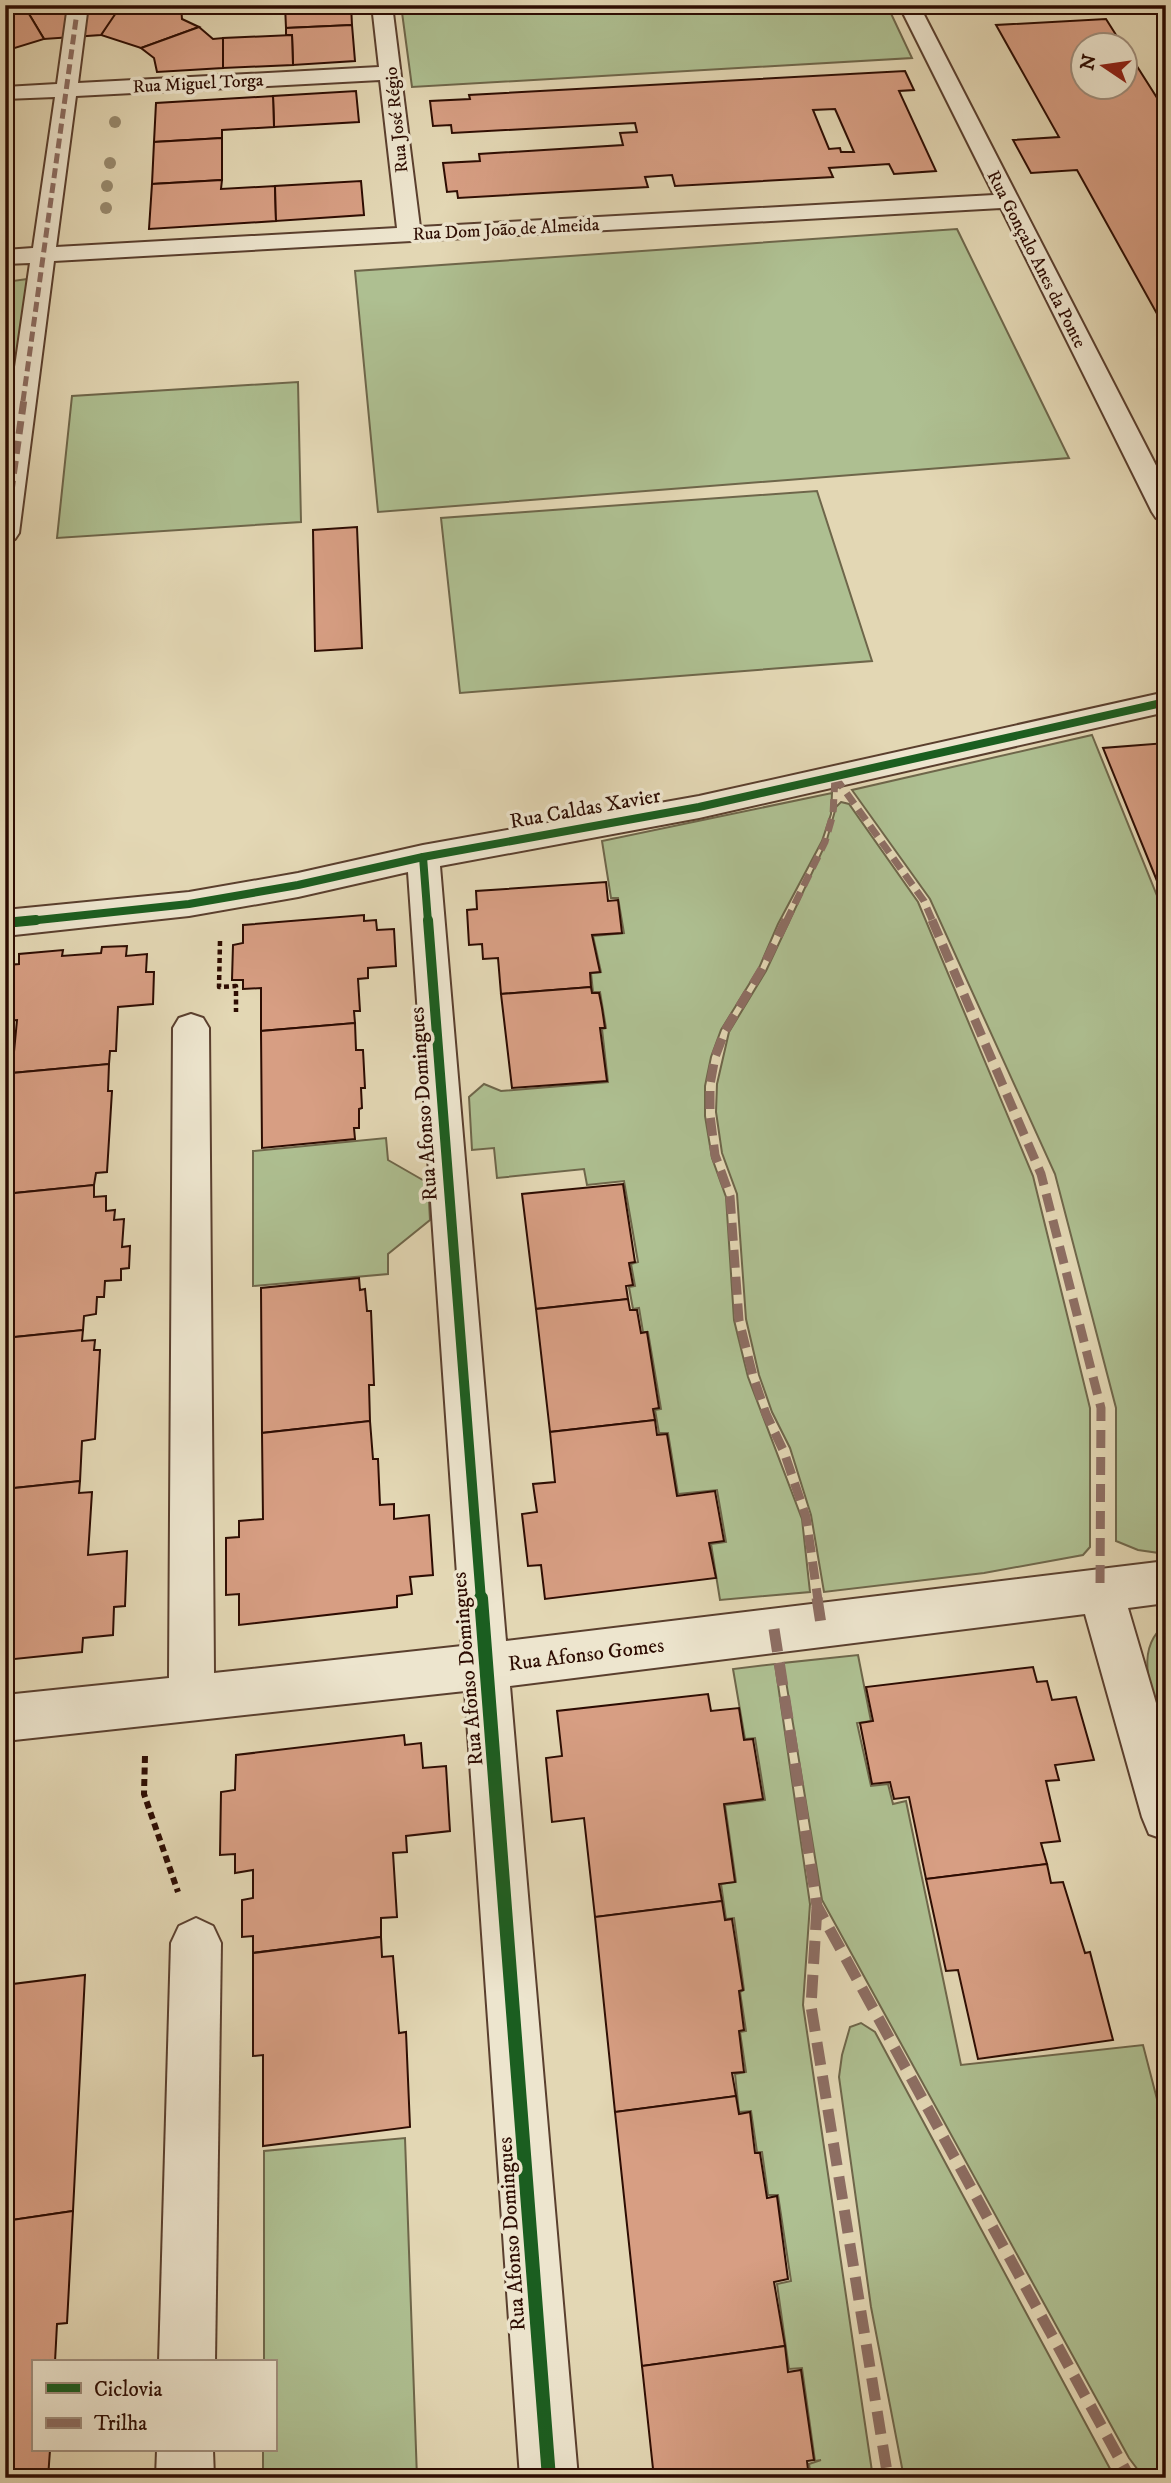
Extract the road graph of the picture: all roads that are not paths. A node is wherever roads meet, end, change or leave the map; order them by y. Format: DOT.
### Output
graph roads {
  1 [pos="78,5"];
  2 [pos="382,5"];
  3 [pos="909,5"];
  4 [pos="391,74"];
  5 [pos="66,89"];
  6 [pos="5,93"];
  7 [pos="1007,201"];
  8 [pos="409,234"];
  9 [pos="46,253"];
  10 [pos="5,257"];
  11 [pos="1166,512"];
  12 [pos="5,533"];
  13 [pos="1166,702"];
  14 [pos="423,857"];
  15 [pos="5,923"];
  16 [pos="191,1028"];
  17 [pos="1166,1582"];
  18 [pos="1100,1590"];
  19 [pos="485,1665"];
  20 [pos="192,1698"];
  21 [pos="5,1718"];
  22 [pos="1166,1817"];
  23 [pos="196,1943"];
  24 [pos="187,2360"];
  25 [pos="186,2452"];
  26 [pos="185,2478"];
  27 [pos="549,2478"];
  1 -- 5 [label="street"];
  2 -- 4 [label="street, Rua José Régio"];
  3 -- 7 [label="street, Rua Gonçalo Anes da Ponte"];
  4 -- 5 [label="street, Rua Miguel Torga"];
  4 -- 8 [label="street, Rua José Régio"];
  5 -- 6 [label="street, Rua Miguel Torga"];
  5 -- 9 [label="street"];
  7 -- 8 [label="street, Rua Dom João de Almeida"];
  7 -- 11 [label="street, Rua Gonçalo Anes da Ponte"];
  8 -- 9 [label="street, Rua Dom João de Almeida"];
  9 -- 10 [label="street, Rua Dom João de Almeida"];
  9 -- 12 [label="street"];
  13 -- 14 [label="street, Rua Caldas Xavier"];
  14 -- 15 [label="street, Rua Caldas Xavier"];
  14 -- 19 [label="street, Rua Afonso Domingues"];
  16 -- 20 [label="street"];
  17 -- 18 [label="street, Rua Afonso Gomes"];
  18 -- 19 [label="street, Rua Afonso Gomes"];
  18 -- 22 [label="street"];
  19 -- 20 [label="street, Rua Afonso Gomes"];
  19 -- 27 [label="street, Rua Afonso Domingues"];
  20 -- 21 [label="street, Rua Afonso Gomes"];
  23 -- 24 [label="street"];
  25 -- 26 [label="street"];
}
